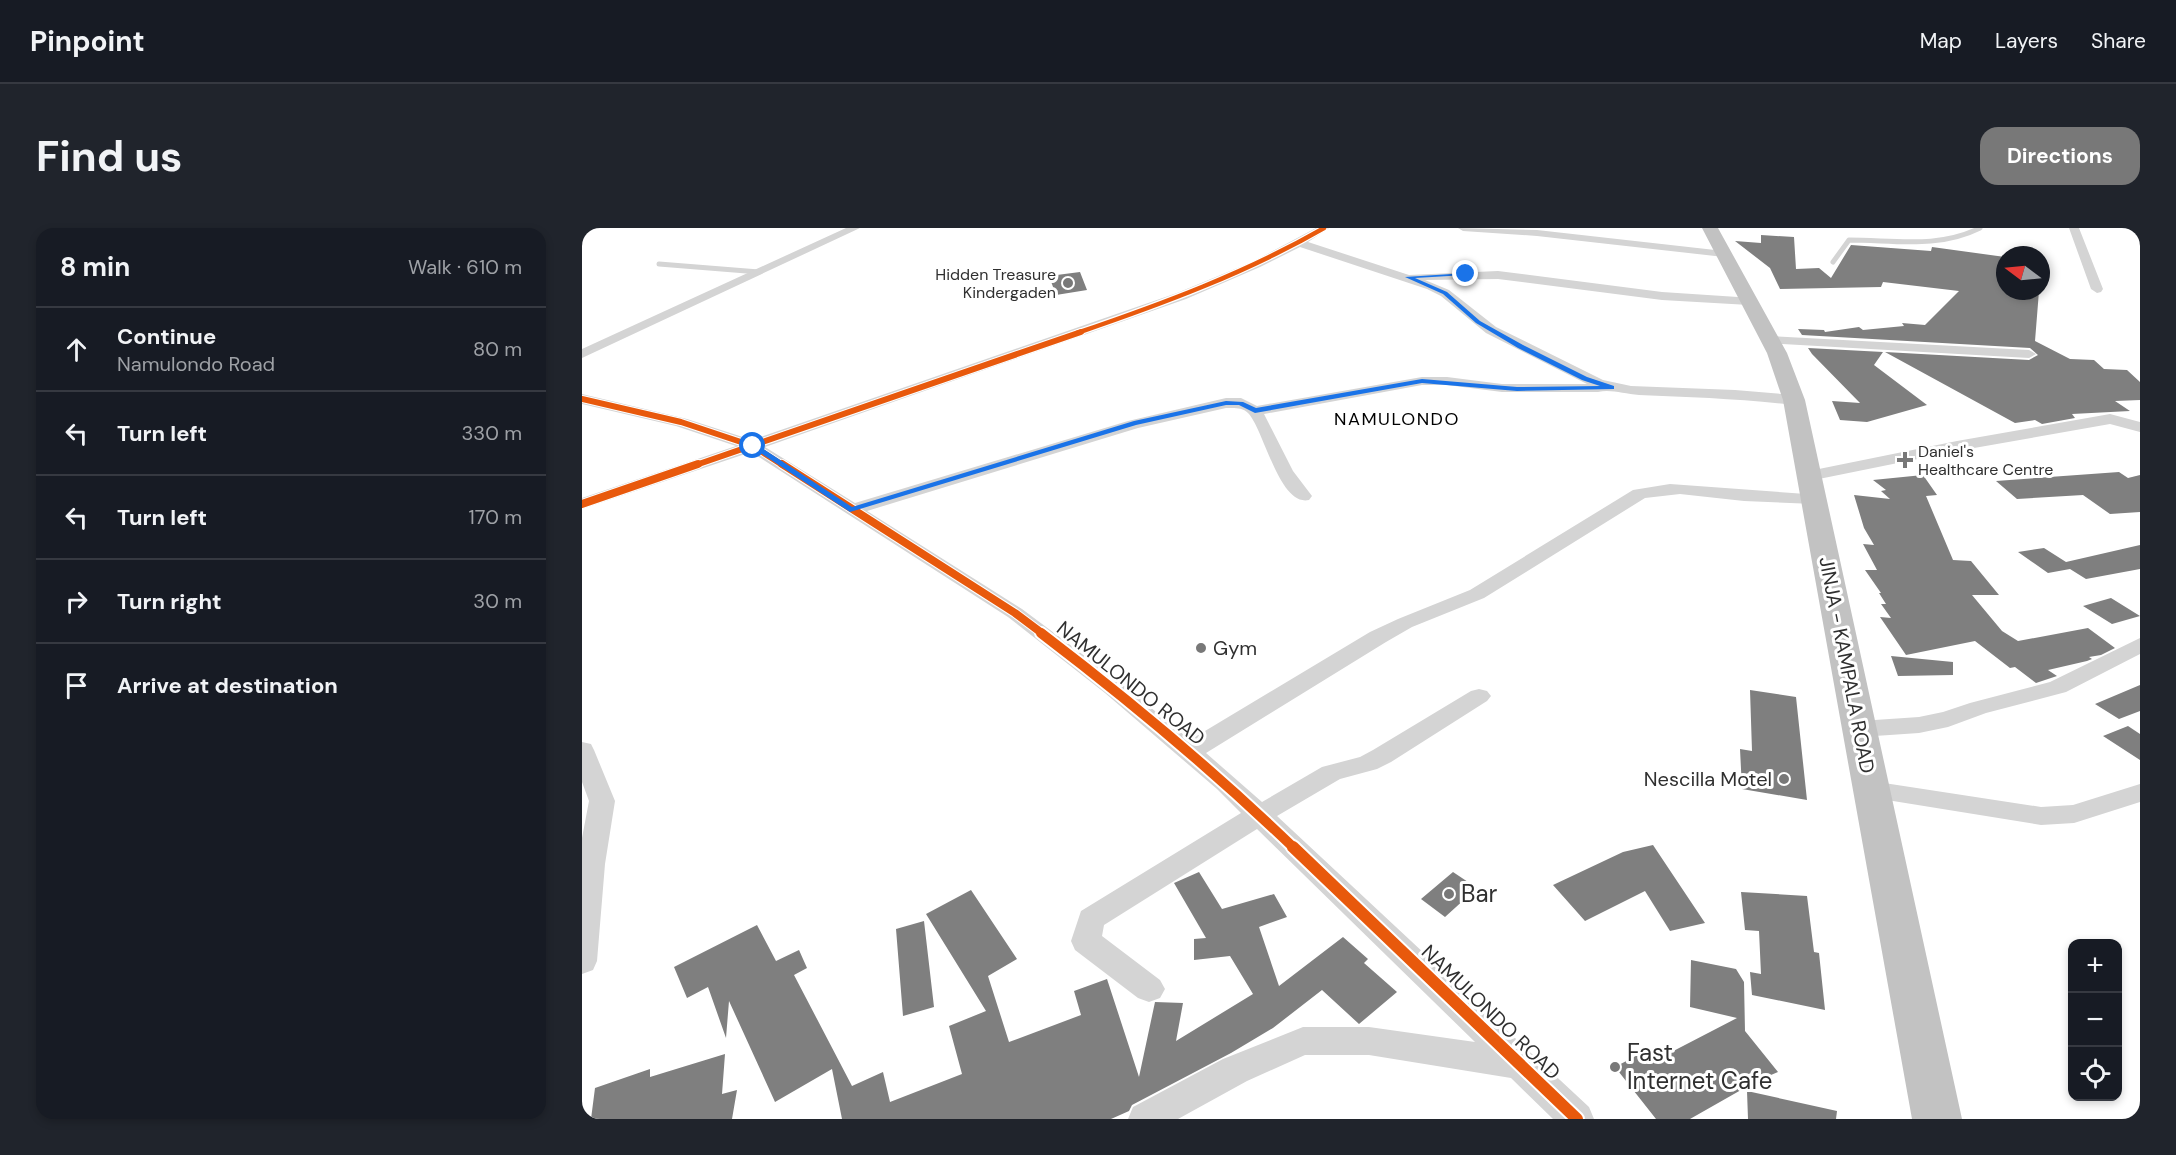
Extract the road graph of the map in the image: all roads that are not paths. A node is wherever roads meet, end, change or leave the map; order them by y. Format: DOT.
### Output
graph roads {
  1 [pos="855,228"];
  2 [pos="1323,228"];
  3 [pos="1462,228"];
  4 [pos="1980,228"];
  5 [pos="2074,228"];
  6 [pos="1717,241"];
  7 [pos="1300,243"];
  8 [pos="1833,262"];
  9 [pos="659,264"];
  10 [pos="759,272"];
  11 [pos="1408,277"];
  12 [pos="2097,289"];
  13 [pos="1749,301"];
  14 [pos="1770,340"];
  15 [pos="582,354"];
  16 [pos="2029,354"];
  17 [pos="1611,387"];
  18 [pos="582,399"];
  19 [pos="1794,400"];
  20 [pos="1255,411"];
  21 [pos="2140,427"];
  22 [pos="753,446"];
  23 [pos="1812,488"];
  24 [pos="1303,496"];
  25 [pos="582,504"];
  26 [pos="850,510"];
  27 [pos="2140,645"];
  28 [pos="1479,696"];
  29 [pos="1860,729"];
  30 [pos="582,750"];
  31 [pos="1189,752"];
  32 [pos="1871,790"];
  33 [pos="2140,793"];
  34 [pos="1258,815"];
  35 [pos="582,960"];
  36 [pos="1149,989"];
  37 [pos="1519,1064"];
  38 [pos="1145,1119"];
  39 [pos="1577,1119"];
  40 [pos="1937,1119"];
  1 -- 10 [label="street"];
  2 -- 7 [label="street"];
  3 -- 6 [label="street"];
  4 -- 8 [label="lane"];
  5 -- 12 [label="street"];
  6 -- 13 [label="highway, JINJA - KAMPALA ROAD"];
  7 -- 11 [label="street"];
  7 -- 22 [label="street"];
  9 -- 10 [label="lane"];
  10 -- 15 [label="street"];
  11 -- 13 [label="street"];
  11 -- 17 [label="street"];
  13 -- 14 [label="highway, JINJA - KAMPALA ROAD"];
  14 -- 16 [label="street"];
  14 -- 19 [label="highway, JINJA - KAMPALA ROAD"];
  17 -- 19 [label="street"];
  17 -- 20 [label="street"];
  18 -- 22 [label="street, NAMULONDO ROAD"];
  19 -- 23 [label="highway, JINJA - KAMPALA ROAD"];
  20 -- 24 [label="street"];
  20 -- 26 [label="street"];
  21 -- 23 [label="street"];
  22 -- 25 [label="street"];
  22 -- 26 [label="street, NAMULONDO ROAD"];
  23 -- 29 [label="highway, JINJA - KAMPALA ROAD"];
  23 -- 31 [label="street"];
  26 -- 31 [label="street, NAMULONDO ROAD"];
  27 -- 29 [label="street"];
  28 -- 34 [label="street"];
  29 -- 32 [label="highway, JINJA - KAMPALA ROAD"];
  30 -- 35 [label="street"];
  31 -- 34 [label="street, NAMULONDO ROAD"];
  32 -- 33 [label="street"];
  32 -- 40 [label="highway, JINJA - KAMPALA ROAD"];
  34 -- 36 [label="street"];
  34 -- 37 [label="street, NAMULONDO ROAD"];
  37 -- 38 [label="street"];
  37 -- 39 [label="street, NAMULONDO ROAD"];
}
